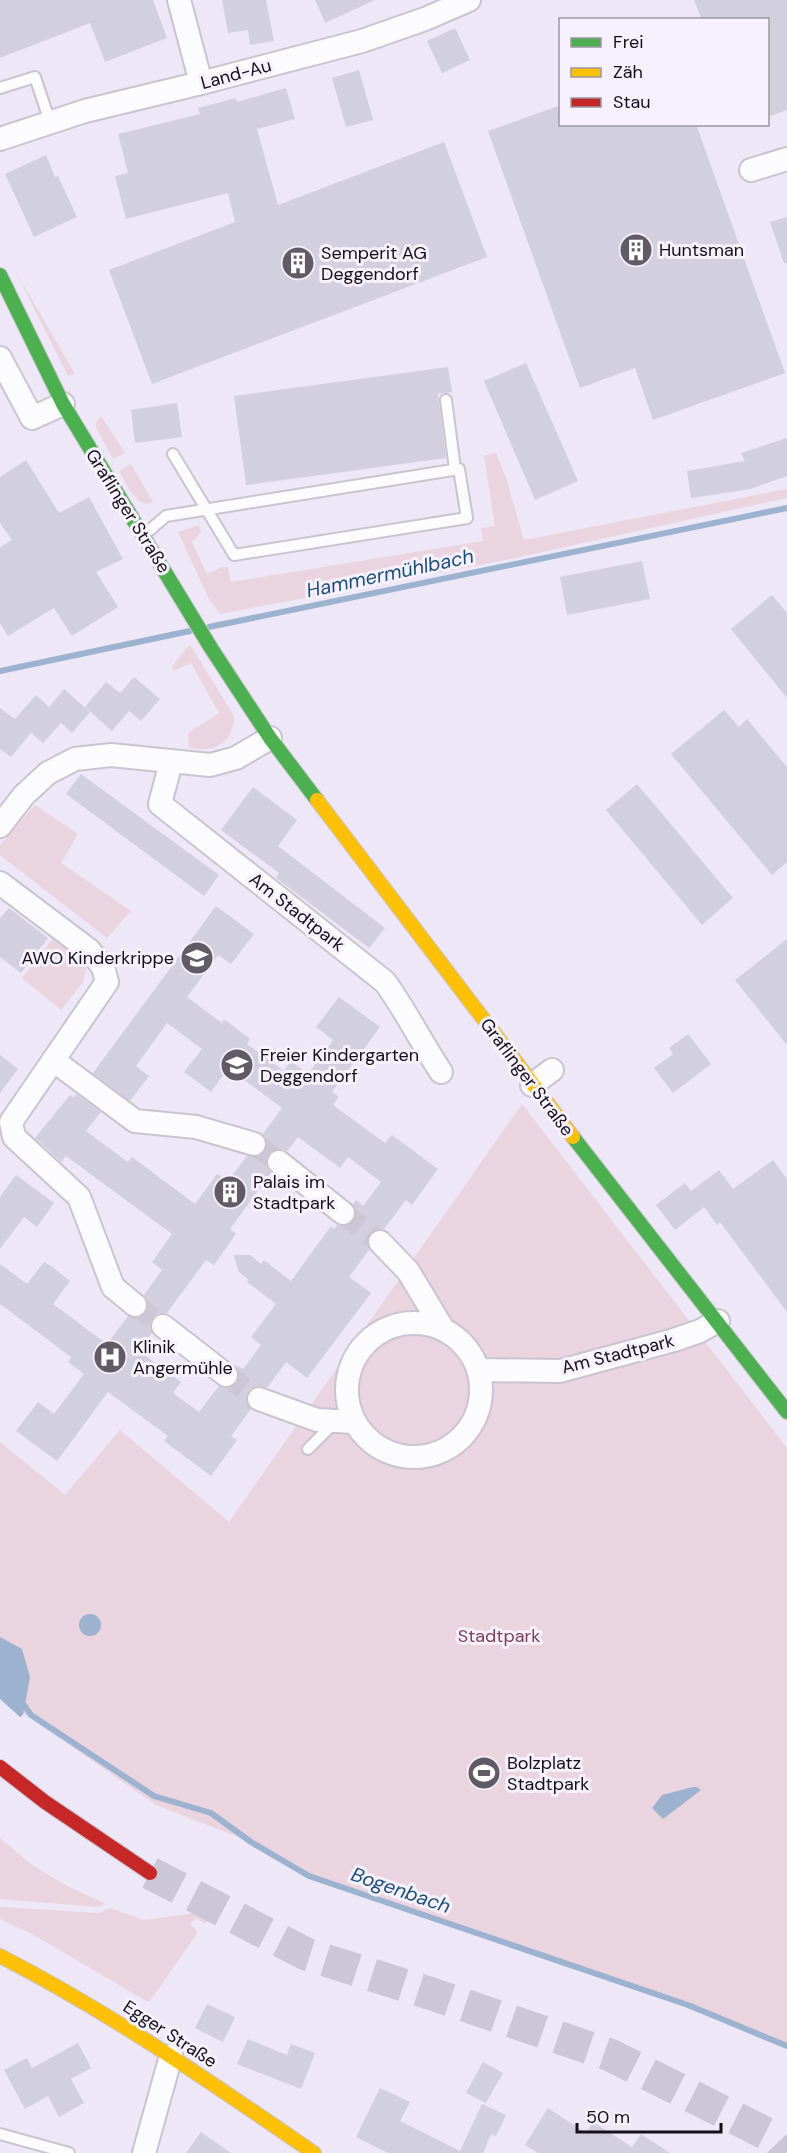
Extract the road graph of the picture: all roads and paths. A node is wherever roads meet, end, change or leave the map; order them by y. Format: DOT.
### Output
graph roads {
  1 [pos="179,0"];
  2 [pos="469,0"];
  3 [pos="201,83"];
  4 [pos="0,88"];
  5 [pos="50,122"];
  6 [pos="0,139"];
  7 [pos="787,159"];
  8 [pos="751,170"];
  9 [pos="0,275"];
  10 [pos="0,358"];
  11 [pos="446,400"];
  12 [pos="63,404"];
  13 [pos="173,454"];
  14 [pos="455,469"];
  15 [pos="206,510"];
  16 [pos="144,535"];
  17 [pos="270,738"];
  18 [pos="171,762"];
  19 [pos="0,826"];
  20 [pos="0,883"];
  21 [pos="53,1060"];
  22 [pos="552,1070"];
  23 [pos="441,1072"];
  24 [pos="532,1085"];
  25 [pos="254,1144"];
  26 [pos="279,1162"];
  27 [pos="343,1214"];
  28 [pos="380,1242"];
  29 [pos="135,1305"];
  30 [pos="718,1321"];
  31 [pos="163,1326"];
  32 [pos="443,1329"];
  33 [pos="478,1370"];
  34 [pos="226,1376"];
  35 [pos="259,1399"];
  36 [pos="787,1412"];
  37 [pos="345,1421"];
  38 [pos="308,1449"];
  39 [pos="0,1767"];
  40 [pos="150,1873"];
  41 [pos="0,1956"];
  42 [pos="171,2056"];
  43 [pos="0,2134"];
  44 [pos="69,2153"];
  45 [pos="144,2153"];
  46 [pos="314,2153"];
  1 -- 3 [label="street"];
  2 -- 3 [label="street, Land-Au"];
  3 -- 5 [label="street, Land-Au"];
  4 -- 5 [label="lane"];
  5 -- 6 [label="street, Land-Au"];
  7 -- 8 [label="street"];
  9 -- 12 [label="main road, Graflinger Straße"];
  10 -- 12 [label="street"];
  11 -- 14 [label="lane"];
  12 -- 16 [label="main road, Graflinger Straße"];
  13 -- 15 [label="lane"];
  14 -- 15 [label="lane"];
  14 -- 15 [label="lane"];
  15 -- 16 [label="lane"];
  16 -- 17 [label="main road, Graflinger Straße"];
  17 -- 18 [label="street"];
  17 -- 24 [label="main road, Graflinger Straße"];
  18 -- 19 [label="street"];
  18 -- 23 [label="street, Am Stadtpark"];
  20 -- 21 [label="street"];
  21 -- 25 [label="street"];
  21 -- 29 [label="street"];
  22 -- 24 [label="street"];
  24 -- 30 [label="main road, Graflinger Straße"];
  26 -- 27 [label="street"];
  28 -- 32 [label="street"];
  30 -- 33 [label="street, Am Stadtpark"];
  30 -- 36 [label="main road, Graflinger Straße"];
  31 -- 34 [label="street"];
  32 -- 33 [label="street"];
  32 -- 37 [label="street"];
  33 -- 37 [label="street"];
  35 -- 37 [label="street"];
  37 -- 38 [label="lane"];
  39 -- 40 [label="main road"];
  41 -- 42 [label="main road, Egger Straße"];
  42 -- 45 [label="street"];
  42 -- 46 [label="main road, Egger Straße"];
  43 -- 44 [label="lane"];
}
